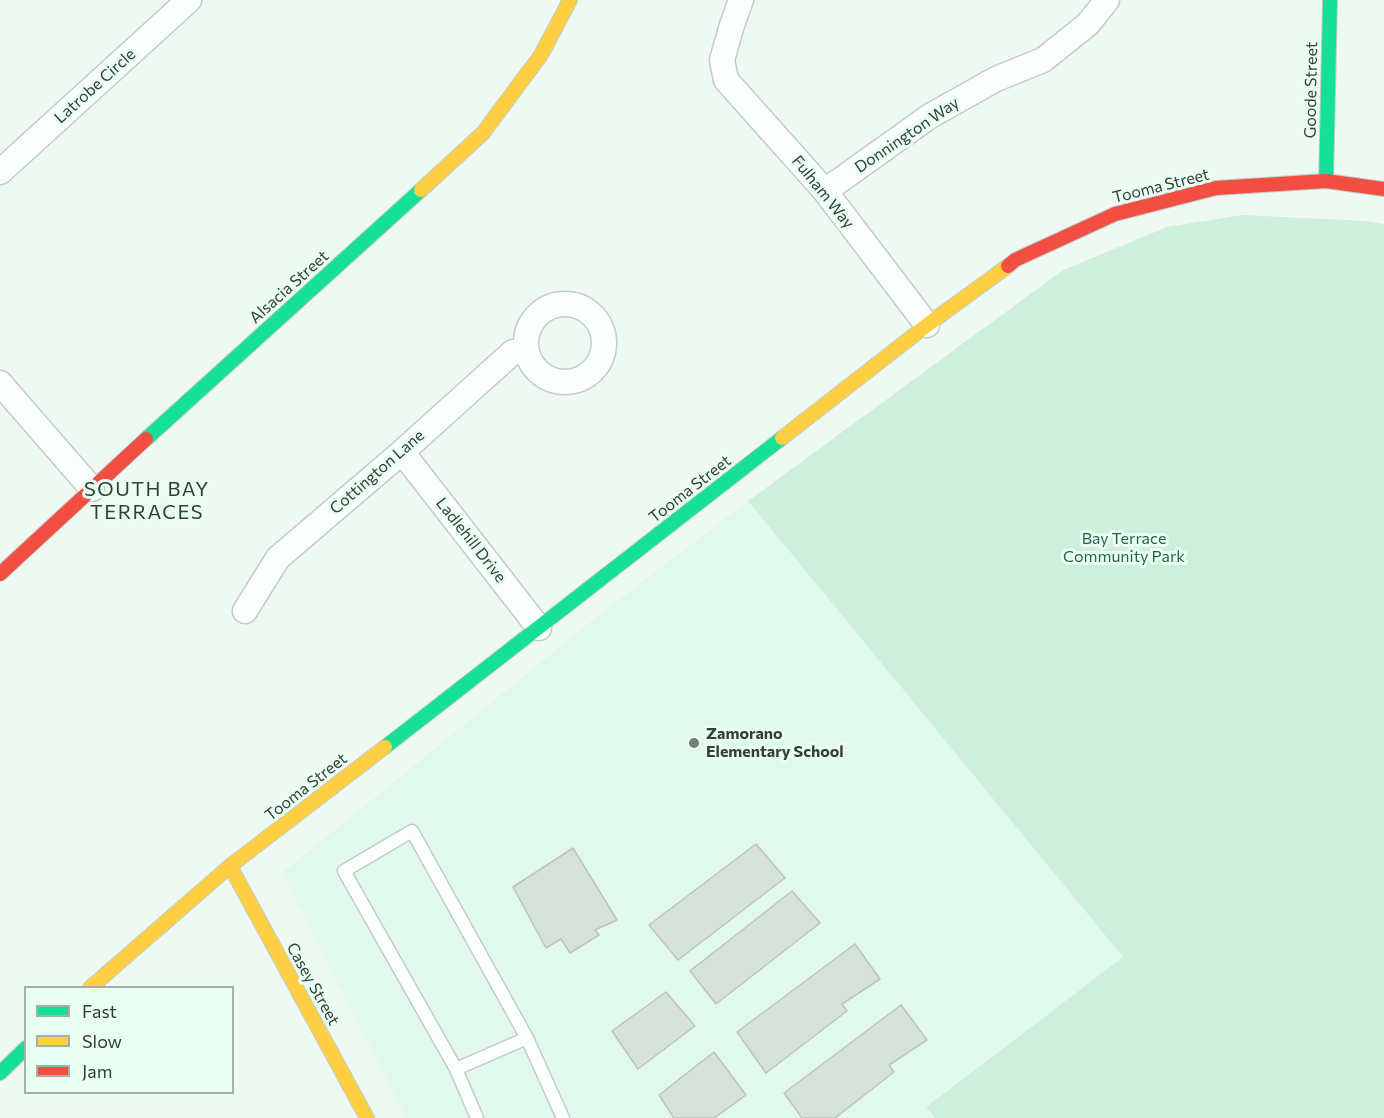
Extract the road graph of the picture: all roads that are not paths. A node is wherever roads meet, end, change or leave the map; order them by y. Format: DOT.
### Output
graph roads {
  1 [pos="189,0"];
  2 [pos="570,0"];
  3 [pos="741,0"];
  4 [pos="1107,0"];
  5 [pos="1330,0"];
  6 [pos="0,172"];
  7 [pos="1326,181"];
  8 [pos="1384,189"];
  9 [pos="825,191"];
  10 [pos="927,325"];
  11 [pos="526,351"];
  12 [pos="0,383"];
  13 [pos="402,452"];
  14 [pos="92,489"];
  15 [pos="0,574"];
  16 [pos="245,611"];
  17 [pos="539,628"];
  18 [pos="230,866"];
  19 [pos="91,986"];
  20 [pos="527,1038"];
  21 [pos="24,1050"];
  22 [pos="456,1069"];
  23 [pos="0,1073"];
  24 [pos="367,1118"];
  25 [pos="477,1118"];
  26 [pos="563,1118"];
  1 -- 6 [label="street, Latrobe Circle"];
  2 -- 14 [label="street, Alsacia Street"];
  3 -- 9 [label="street, Fulham Way"];
  4 -- 9 [label="street, Donnington Way"];
  5 -- 7 [label="street, Goode Street"];
  7 -- 8 [label="street, Tooma Street"];
  7 -- 10 [label="street, Tooma Street"];
  9 -- 10 [label="street, Fulham Way"];
  10 -- 17 [label="street, Tooma Street"];
  11 -- 13 [label="street, Cottington Lane"];
  12 -- 14 [label="street"];
  13 -- 16 [label="street, Cottington Lane"];
  13 -- 17 [label="street, Ladlehill Drive"];
  14 -- 15 [label="street, Alsacia Street"];
  17 -- 18 [label="street, Tooma Street"];
  18 -- 19 [label="street, Tooma Street"];
  18 -- 24 [label="street, Casey Street"];
  20 -- 22 [label="lane"];
  20 -- 22 [label="lane"];
  20 -- 26 [label="lane"];
  21 -- 23 [label="street"];
  22 -- 25 [label="lane"];
}
